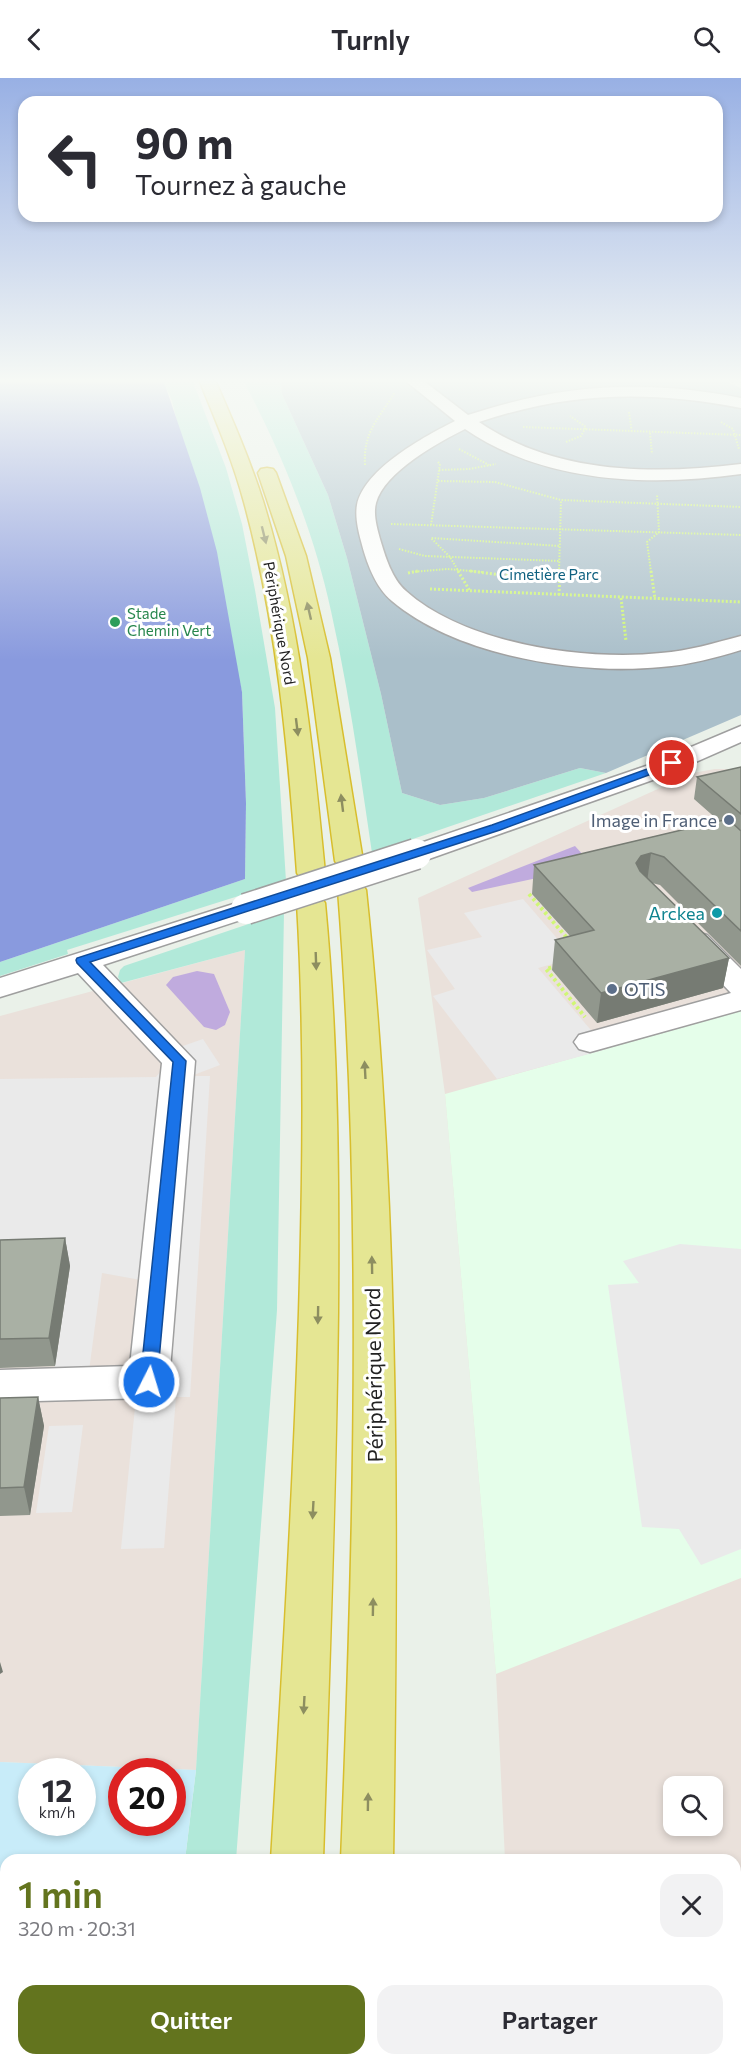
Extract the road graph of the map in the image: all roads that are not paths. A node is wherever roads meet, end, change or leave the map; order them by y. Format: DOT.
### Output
graph roads {
  1 [pos="245,475"];
  2 [pos="268,475"];
  3 [pos="387,475"];
  4 [pos="741,643"];
  5 [pos="735,741"];
  6 [pos="674,918"];
  7 [pos="82,960"];
  8 [pos="741,986"];
  9 [pos="0,988"];
  10 [pos="741,1000"];
  11 [pos="588,1030"];
  12 [pos="0,1386"];
  13 [pos="297,1854"];
  14 [pos="367,1854"];
  1 -- 13 [label="highway, Périphérique Nord, one-way"];
  14 -- 2 [label="highway, Périphérique Nord, one-way"];
  3 -- 4 [label="street"];
  5 -- 7 [label="street, bridge"];
  6 -- 8 [label="street"];
  7 -- 9 [label="street"];
  7 -- 12 [label="street"];
  10 -- 11 [label="street"];
}
